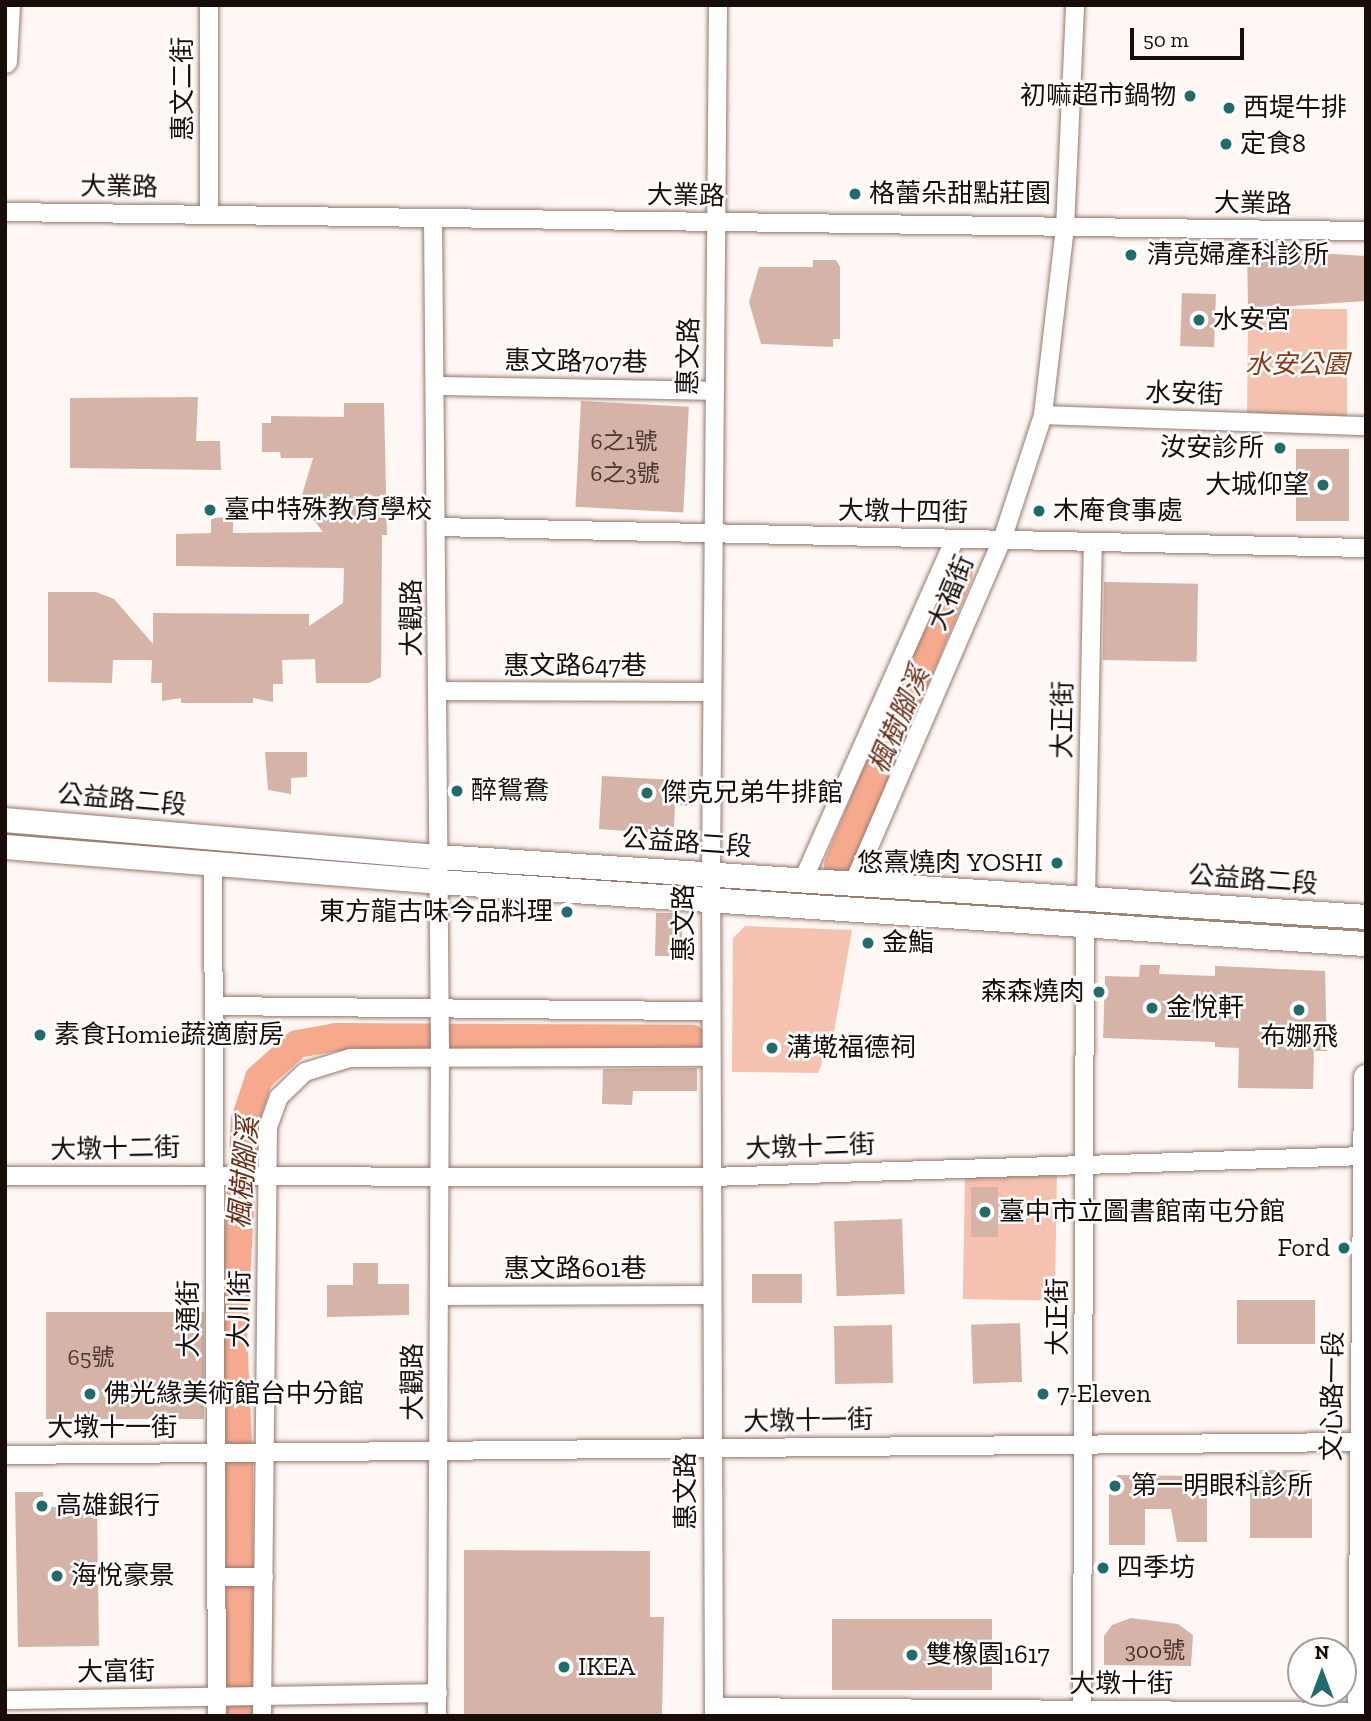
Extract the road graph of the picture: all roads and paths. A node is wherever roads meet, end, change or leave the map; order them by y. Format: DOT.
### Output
graph roads {
  1 [pos="8,5"];
  2 [pos="209,5"];
  3 [pos="718,5"];
  4 [pos="1075,5"];
  5 [pos="5,61"];
  6 [pos="5,212"];
  7 [pos="209,215"];
  8 [pos="433,218"];
  9 [pos="717,223"];
  10 [pos="1065,228"];
  11 [pos="1366,232"];
  12 [pos="436,386"];
  13 [pos="715,391"];
  14 [pos="1043,415"];
  15 [pos="1366,426"];
  16 [pos="438,527"];
  17 [pos="714,534"];
  18 [pos="956,539"];
  19 [pos="1002,540"];
  20 [pos="1093,542"];
  21 [pos="1366,548"];
  22 [pos="438,691"];
  23 [pos="712,692"];
  24 [pos="5,820"];
  25 [pos="5,847"];
  26 [pos="439,857"];
  27 [pos="213,863"];
  28 [pos="710,874"];
  29 [pos="803,880"];
  30 [pos="439,882"];
  31 [pos="853,884"];
  32 [pos="1086,899"];
  33 [pos="710,900"];
  34 [pos="1366,917"];
  35 [pos="1085,925"];
  36 [pos="1366,944"];
  37 [pos="214,1006"];
  38 [pos="710,1011"];
  39 [pos="440,1013"];
  40 [pos="440,1052"];
  41 [pos="711,1057"];
  42 [pos="1366,1077"];
  43 [pos="1365,1156"];
  44 [pos="1084,1165"];
  45 [pos="219,1174"];
  46 [pos="262,1174"];
  47 [pos="440,1175"];
  48 [pos="5,1176"];
  49 [pos="711,1177"];
  50 [pos="712,1295"];
  51 [pos="440,1296"];
  52 [pos="1364,1442"];
  53 [pos="1083,1445"];
  54 [pos="712,1448"];
  55 [pos="439,1451"];
  56 [pos="218,1453"];
  57 [pos="258,1453"];
  58 [pos="5,1455"];
  59 [pos="221,1577"];
  60 [pos="260,1577"];
  61 [pos="438,1693"];
  62 [pos="222,1696"];
  63 [pos="259,1696"];
  64 [pos="5,1700"];
  65 [pos="1082,1710"];
  66 [pos="714,1711"];
  67 [pos="1360,1714"];
  68 [pos="217,1716"];
  69 [pos="262,1716"];
  70 [pos="438,1716"];
  1 -- 5 [label="main road"];
  2 -- 7 [label="street, 惠文二街"];
  3 -- 9 [label="street, 惠文路"];
  4 -- 10 [label="street, 大福街"];
  6 -- 7 [label="street, 大業路"];
  7 -- 8 [label="street, 大業路"];
  8 -- 9 [label="street, 大業路"];
  8 -- 12 [label="street, 大觀路"];
  9 -- 10 [label="street, 大業路"];
  9 -- 13 [label="street, 惠文路"];
  10 -- 11 [label="street, 大業路"];
  10 -- 14 [label="street, 大福街"];
  12 -- 13 [label="street, 惠文路707巷"];
  12 -- 16 [label="street, 大觀路"];
  13 -- 17 [label="street, 惠文路"];
  14 -- 15 [label="street, 水安街"];
  14 -- 19 [label="street, 大福街"];
  16 -- 17 [label="street, 大墩十四街"];
  16 -- 22 [label="street, 大觀路"];
  17 -- 18 [label="street, 大墩十四街"];
  17 -- 23 [label="street, 惠文路"];
  18 -- 19 [label="street, 大墩十四街"];
  18 -- 29 [label="street, 大福街"];
  19 -- 20 [label="street, 大墩十四街"];
  19 -- 31 [label="street, 大福街"];
  20 -- 21 [label="street, 大墩十四街"];
  20 -- 32 [label="street, 大正街"];
  22 -- 23 [label="street, 惠文路647巷"];
  22 -- 26 [label="street, 大觀路"];
  23 -- 28 [label="street, 惠文路"];
  24 -- 26 [label="main road, 公益路二段"];
  25 -- 27 [label="main road"];
  26 -- 28 [label="main road, 公益路二段"];
  26 -- 30 [label="street, 大觀路"];
  27 -- 30 [label="main road"];
  27 -- 37 [label="street, 大通街"];
  28 -- 29 [label="main road, 公益路二段"];
  28 -- 33 [label="street, 惠文路"];
  29 -- 31 [label="main road, 公益路二段"];
  30 -- 33 [label="main road"];
  30 -- 39 [label="street, 大觀路"];
  31 -- 32 [label="main road, 公益路二段"];
  32 -- 34 [label="main road, 公益路二段"];
  33 -- 35 [label="main road"];
  33 -- 38 [label="street, 惠文路"];
  35 -- 36 [label="main road"];
  35 -- 44 [label="street, 大正街"];
  37 -- 39 [label="street"];
  37 -- 45 [label="street, 大通街"];
  38 -- 39 [label="street"];
  38 -- 41 [label="street, 惠文路"];
  39 -- 40 [label="street, 大觀路"];
  40 -- 41 [label="street, 大川街"];
  40 -- 46 [label="street, 大川街"];
  40 -- 47 [label="street, 大觀路"];
  41 -- 49 [label="street, 惠文路"];
  42 -- 43 [label="main road, 文心路一段"];
  43 -- 44 [label="street, 大墩十二街"];
  43 -- 52 [label="main road, 文心路一段"];
  44 -- 49 [label="street, 大墩十二街"];
  44 -- 53 [label="street, 大正街"];
  45 -- 46 [label="street, 大墩十二街"];
  45 -- 48 [label="street, 大墩十二街"];
  45 -- 56 [label="street, 大通街"];
  46 -- 47 [label="street, 大墩十二街"];
  46 -- 57 [label="street, 大川街"];
  47 -- 49 [label="street, 大墩十二街"];
  47 -- 51 [label="street, 大觀路"];
  49 -- 50 [label="street, 惠文路"];
  50 -- 51 [label="street, 惠文路601巷"];
  50 -- 54 [label="street, 惠文路"];
  51 -- 55 [label="street, 大觀路"];
  52 -- 53 [label="street, 大墩十一街"];
  52 -- 67 [label="main road, 文心路一段"];
  53 -- 54 [label="street, 大墩十一街"];
  53 -- 65 [label="street, 大正街"];
  54 -- 55 [label="street, 大墩十一街"];
  54 -- 66 [label="street, 惠文路"];
  55 -- 57 [label="street, 大墩十一街"];
  55 -- 61 [label="street, 大觀路"];
  56 -- 57 [label="street, 大墩十一街"];
  56 -- 58 [label="street, 大墩十一街"];
  56 -- 59 [label="street, 大通街"];
  57 -- 60 [label="street, 大川街"];
  59 -- 60 [label="street"];
  59 -- 62 [label="street, 大通街"];
  60 -- 63 [label="street, 大川街"];
  61 -- 63 [label="street"];
  61 -- 70 [label="street, 大觀路"];
  62 -- 63 [label="street, 大富街"];
  62 -- 64 [label="street, 大富街"];
  62 -- 68 [label="street, 大通街"];
  63 -- 69 [label="street, 大川街"];
  65 -- 66 [label="street, 大墩十街"];
  65 -- 67 [label="street, 大墩十街"];
}
